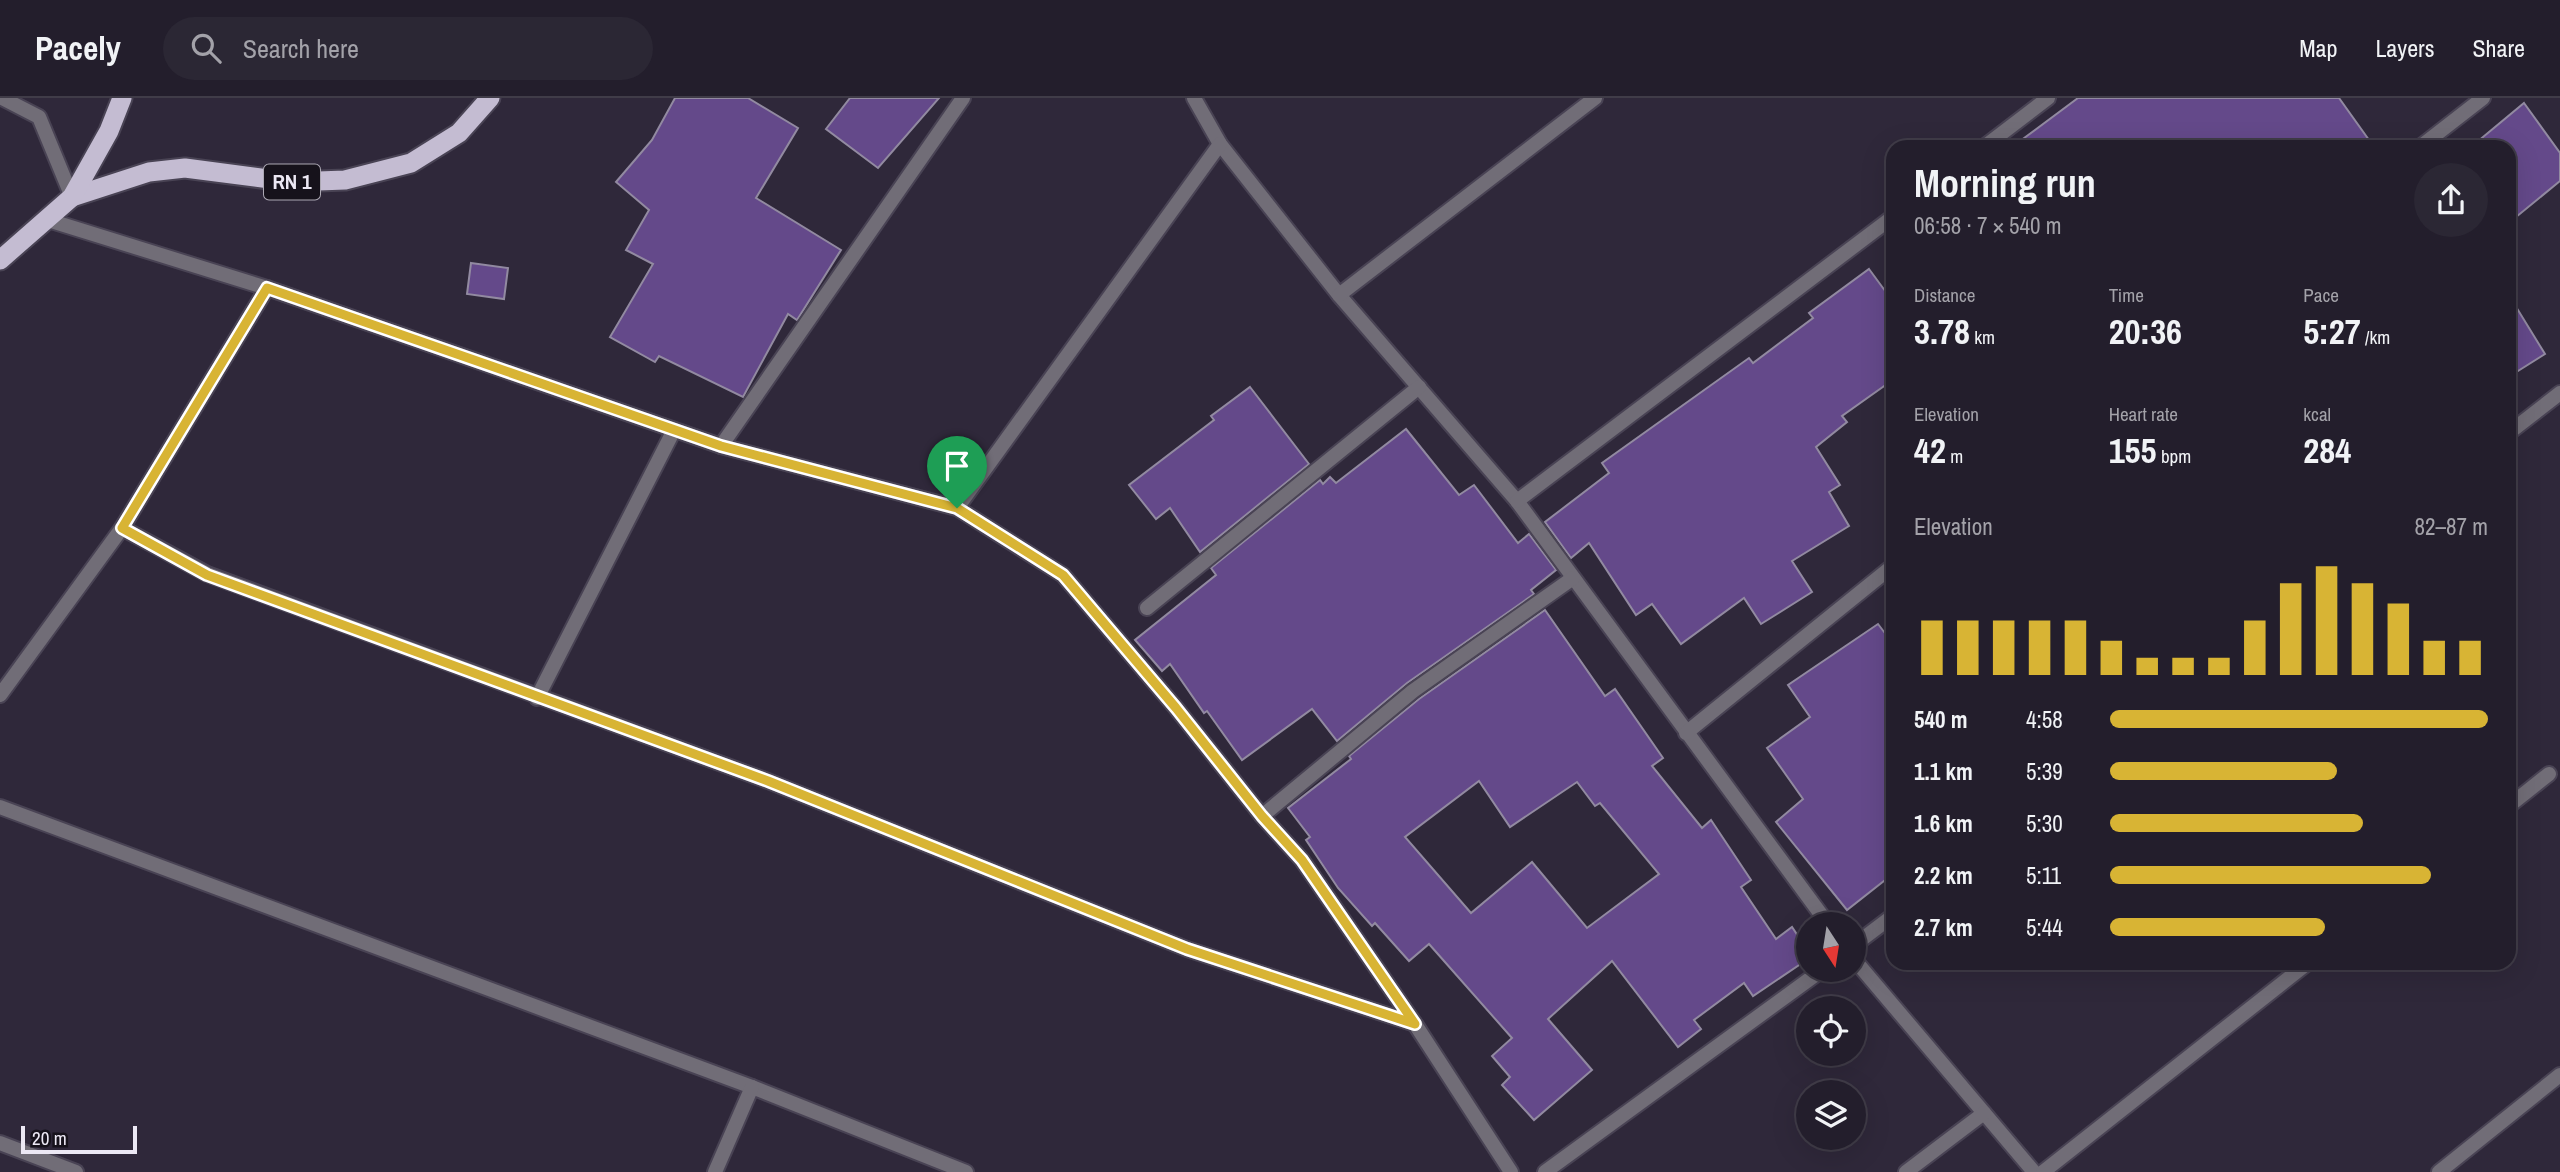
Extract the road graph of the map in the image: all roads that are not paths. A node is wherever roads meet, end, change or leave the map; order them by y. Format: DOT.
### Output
graph roads {
  1 [pos="2,98"];
  2 [pos="122,98"];
  3 [pos="490,98"];
  4 [pos="963,98"];
  5 [pos="1194,98"];
  6 [pos="1595,98"];
  7 [pos="2048,98"];
  8 [pos="2483,98"];
  9 [pos="1993,140"];
  10 [pos="2429,140"];
  11 [pos="1220,144"];
  12 [pos="72,197"];
  13 [pos="48,220"];
  14 [pos="1886,222"];
  15 [pos="0,260"];
  16 [pos="267,288"];
  17 [pos="1339,295"];
  18 [pos="1419,387"];
  19 [pos="2560,393"];
  20 [pos="2516,427"];
  21 [pos="674,430"];
  22 [pos="721,446"];
  23 [pos="1517,501"];
  24 [pos="957,508"];
  25 [pos="122,528"];
  26 [pos="1886,571"];
  27 [pos="1573,578"];
  28 [pos="1147,608"];
  29 [pos="0,695"];
  30 [pos="537,698"];
  31 [pos="1686,733"];
  32 [pos="2549,775"];
  33 [pos="2516,800"];
  34 [pos="0,807"];
  35 [pos="1262,816"];
  36 [pos="1819,912"];
  37 [pos="1886,921"];
  38 [pos="1866,936"];
  39 [pos="2299,970"];
  40 [pos="1866,973"];
  41 [pos="1806,982"];
  42 [pos="1415,1024"];
  43 [pos="2560,1075"];
  44 [pos="752,1087"];
  45 [pos="1984,1113"];
  46 [pos="0,1143"];
  47 [pos="76,1172"];
  48 [pos="715,1172"];
  49 [pos="966,1172"];
  50 [pos="1511,1172"];
  51 [pos="1545,1172"];
  52 [pos="1906,1172"];
  53 [pos="2034,1172"];
  54 [pos="2043,1172"];
  55 [pos="2439,1172"];
  1 -- 12 [label="street"];
  2 -- 12 [label="highway, RN 1"];
  3 -- 12 [label="highway, RN 1"];
  4 -- 22 [label="street"];
  5 -- 11 [label="street"];
  6 -- 17 [label="street"];
  7 -- 9 [label="street"];
  8 -- 10 [label="street"];
  11 -- 17 [label="street"];
  11 -- 24 [label="street"];
  12 -- 13 [label="highway, RN 1"];
  13 -- 15 [label="highway, RN 1"];
  13 -- 16 [label="street"];
  14 -- 23 [label="street"];
  16 -- 21 [label="street"];
  16 -- 25 [label="street"];
  17 -- 18 [label="street"];
  18 -- 23 [label="street"];
  18 -- 28 [label="street"];
  19 -- 20 [label="street"];
  21 -- 22 [label="street"];
  21 -- 30 [label="street"];
  22 -- 24 [label="street"];
  23 -- 27 [label="street"];
  24 -- 35 [label="street"];
  25 -- 29 [label="street"];
  25 -- 30 [label="street"];
  26 -- 31 [label="street"];
  27 -- 31 [label="street"];
  27 -- 35 [label="street"];
  30 -- 42 [label="street"];
  31 -- 36 [label="street"];
  32 -- 33 [label="street"];
  34 -- 44 [label="street"];
  35 -- 42 [label="street"];
  37 -- 38 [label="street"];
  39 -- 54 [label="street"];
  40 -- 45 [label="street"];
  41 -- 51 [label="street"];
  42 -- 50 [label="street"];
  43 -- 55 [label="street"];
  44 -- 48 [label="street"];
  44 -- 49 [label="street"];
  45 -- 52 [label="street"];
  45 -- 53 [label="street"];
  46 -- 47 [label="street"];
}
